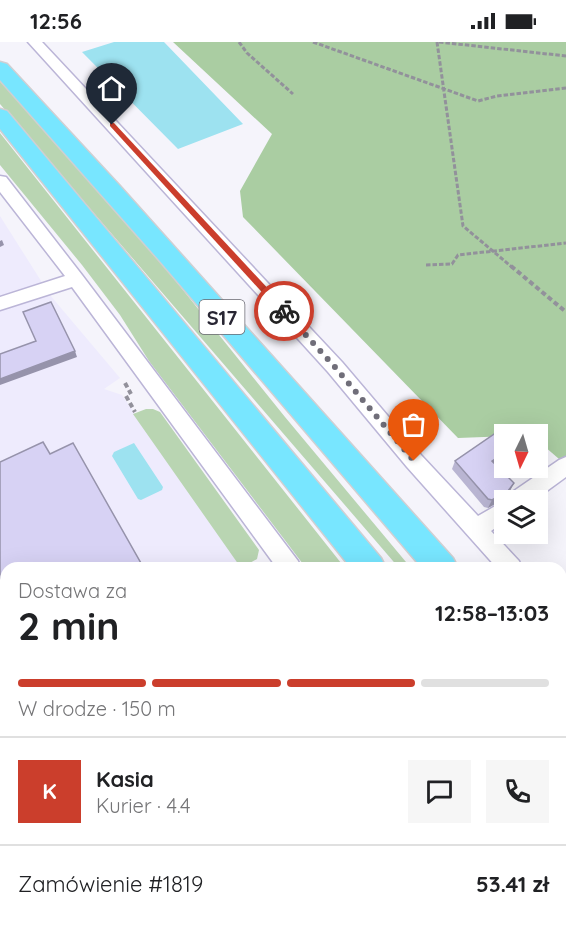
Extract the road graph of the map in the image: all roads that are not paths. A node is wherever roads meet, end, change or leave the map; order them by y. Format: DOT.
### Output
graph roads {
  1 [pos="35,42"];
  2 [pos="0,68"];
  3 [pos="0,115"];
  4 [pos="0,181"];
  5 [pos="76,279"];
  6 [pos="0,304"];
  7 [pos="566,466"];
  8 [pos="532,490"];
  9 [pos="494,517"];
  10 [pos="475,530"];
  11 [pos="286,562"];
  12 [pos="365,562"];
  13 [pos="437,562"];
  14 [pos="505,562"];
  1 -- 10 [label="street"];
  2 -- 13 [label="highway, S17"];
  3 -- 12 [label="highway, S17"];
  4 -- 5 [label="street"];
  5 -- 6 [label="street"];
  5 -- 11 [label="street"];
  7 -- 8 [label="street"];
  9 -- 10 [label="street"];
  10 -- 14 [label="street"];
}
